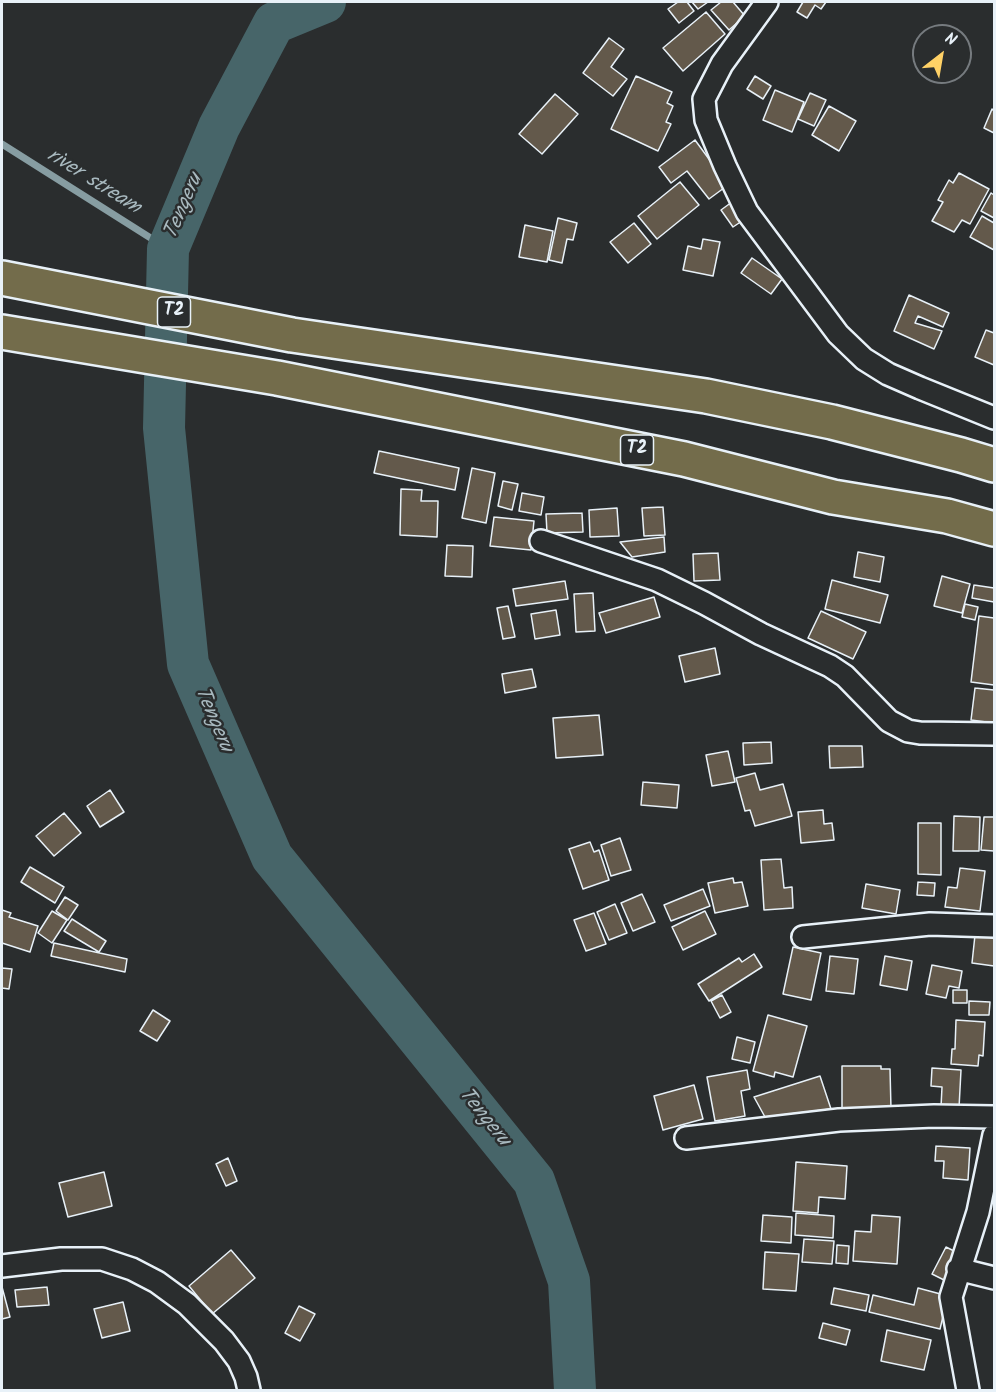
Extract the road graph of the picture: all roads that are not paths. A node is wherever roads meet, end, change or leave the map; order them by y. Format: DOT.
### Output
graph roads {
  1 [pos="767,2"];
  2 [pos="2,278"];
  3 [pos="2,332"];
  4 [pos="994,418"];
  5 [pos="994,465"];
  6 [pos="994,529"];
  7 [pos="541,541"];
  8 [pos="994,734"];
  9 [pos="994,926"];
  10 [pos="803,937"];
  11 [pos="994,1117"];
  12 [pos="994,1135"];
  13 [pos="686,1138"];
  14 [pos="2,1266"];
  15 [pos="958,1269"];
  16 [pos="994,1278"];
  17 [pos="249,1390"];
  18 [pos="968,1390"];
  1 -- 4 [label="street"];
  2 -- 5 [label="highway, T2"];
  3 -- 6 [label="highway, T2"];
  7 -- 8 [label="street"];
  9 -- 10 [label="street"];
  11 -- 13 [label="street"];
  12 -- 15 [label="street"];
  14 -- 17 [label="street"];
  15 -- 16 [label="street"];
  15 -- 18 [label="street"];
}
